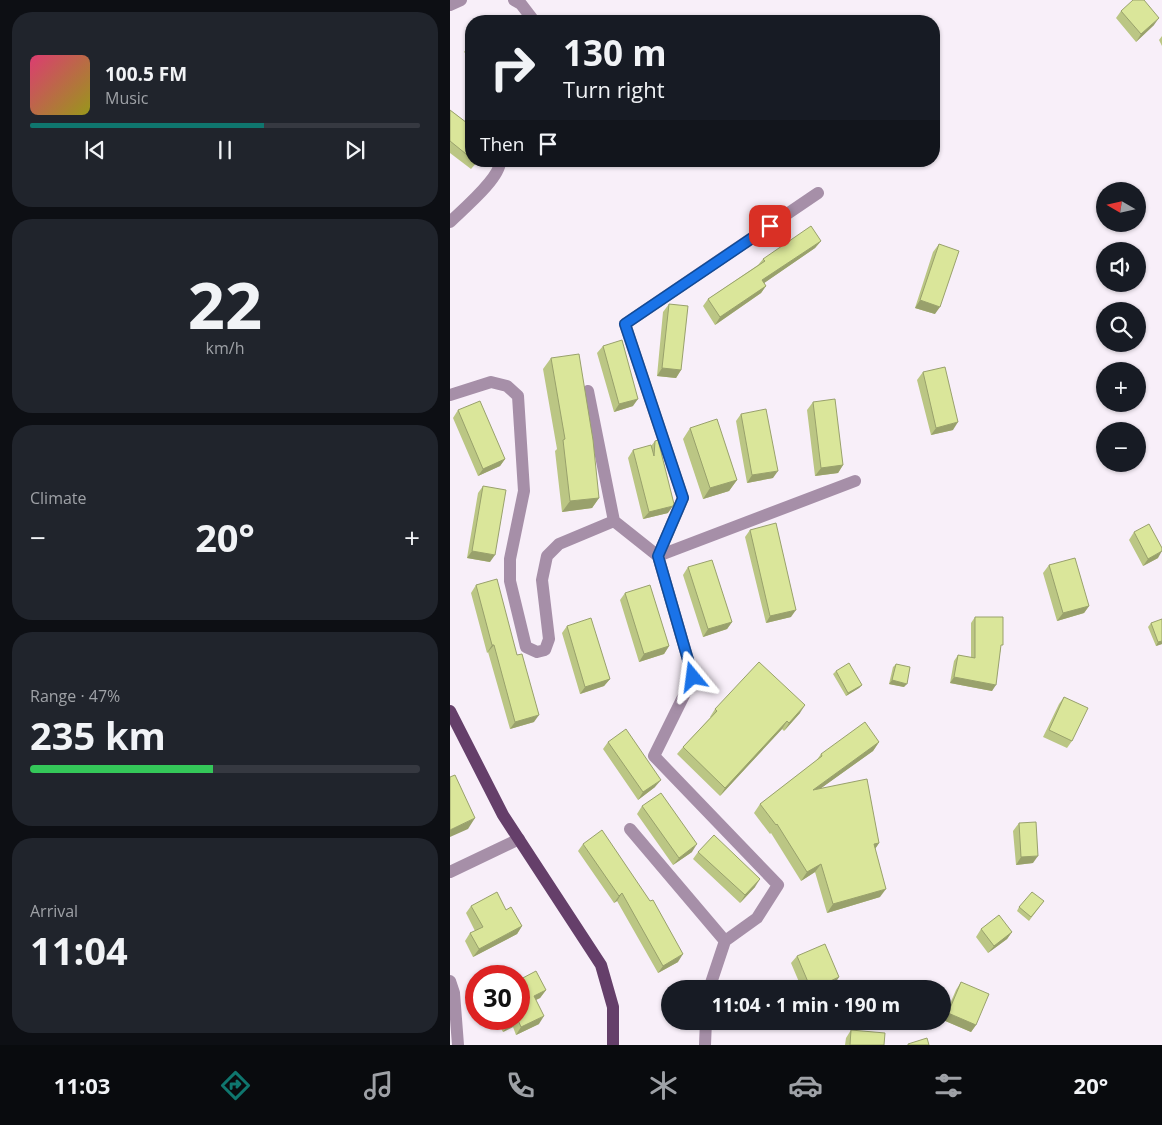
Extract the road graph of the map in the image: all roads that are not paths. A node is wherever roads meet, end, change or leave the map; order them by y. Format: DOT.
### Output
graph roads {
  1 [pos="461,0"];
  2 [pos="514,0"];
  3 [pos="450,5"];
  4 [pos="529,15"];
  5 [pos="499,167"];
  6 [pos="818,193"];
  7 [pos="450,222"];
  8 [pos="588,391"];
  9 [pos="450,394"];
  10 [pos="855,481"];
  11 [pos="614,521"];
  12 [pos="658,556"];
  13 [pos="450,711"];
  14 [pos="630,830"];
  15 [pos="519,839"];
  16 [pos="450,872"];
  17 [pos="725,941"];
  18 [pos="712,980"];
  19 [pos="450,981"];
  20 [pos="706,1030"];
  21 [pos="458,1045"];
  22 [pos="613,1045"];
  23 [pos="705,1045"];
  1 -- 3 [label="street"];
  2 -- 4 [label="street"];
  5 -- 7 [label="street"];
  6 -- 12 [label="street"];
  8 -- 11 [label="street"];
  9 -- 11 [label="street"];
  10 -- 12 [label="street"];
  11 -- 12 [label="street"];
  12 -- 17 [label="street"];
  13 -- 15 [label="main road"];
  14 -- 17 [label="street"];
  15 -- 16 [label="street"];
  15 -- 22 [label="main road"];
  17 -- 18 [label="street"];
  19 -- 21 [label="street"];
  20 -- 23 [label="street"];
}
